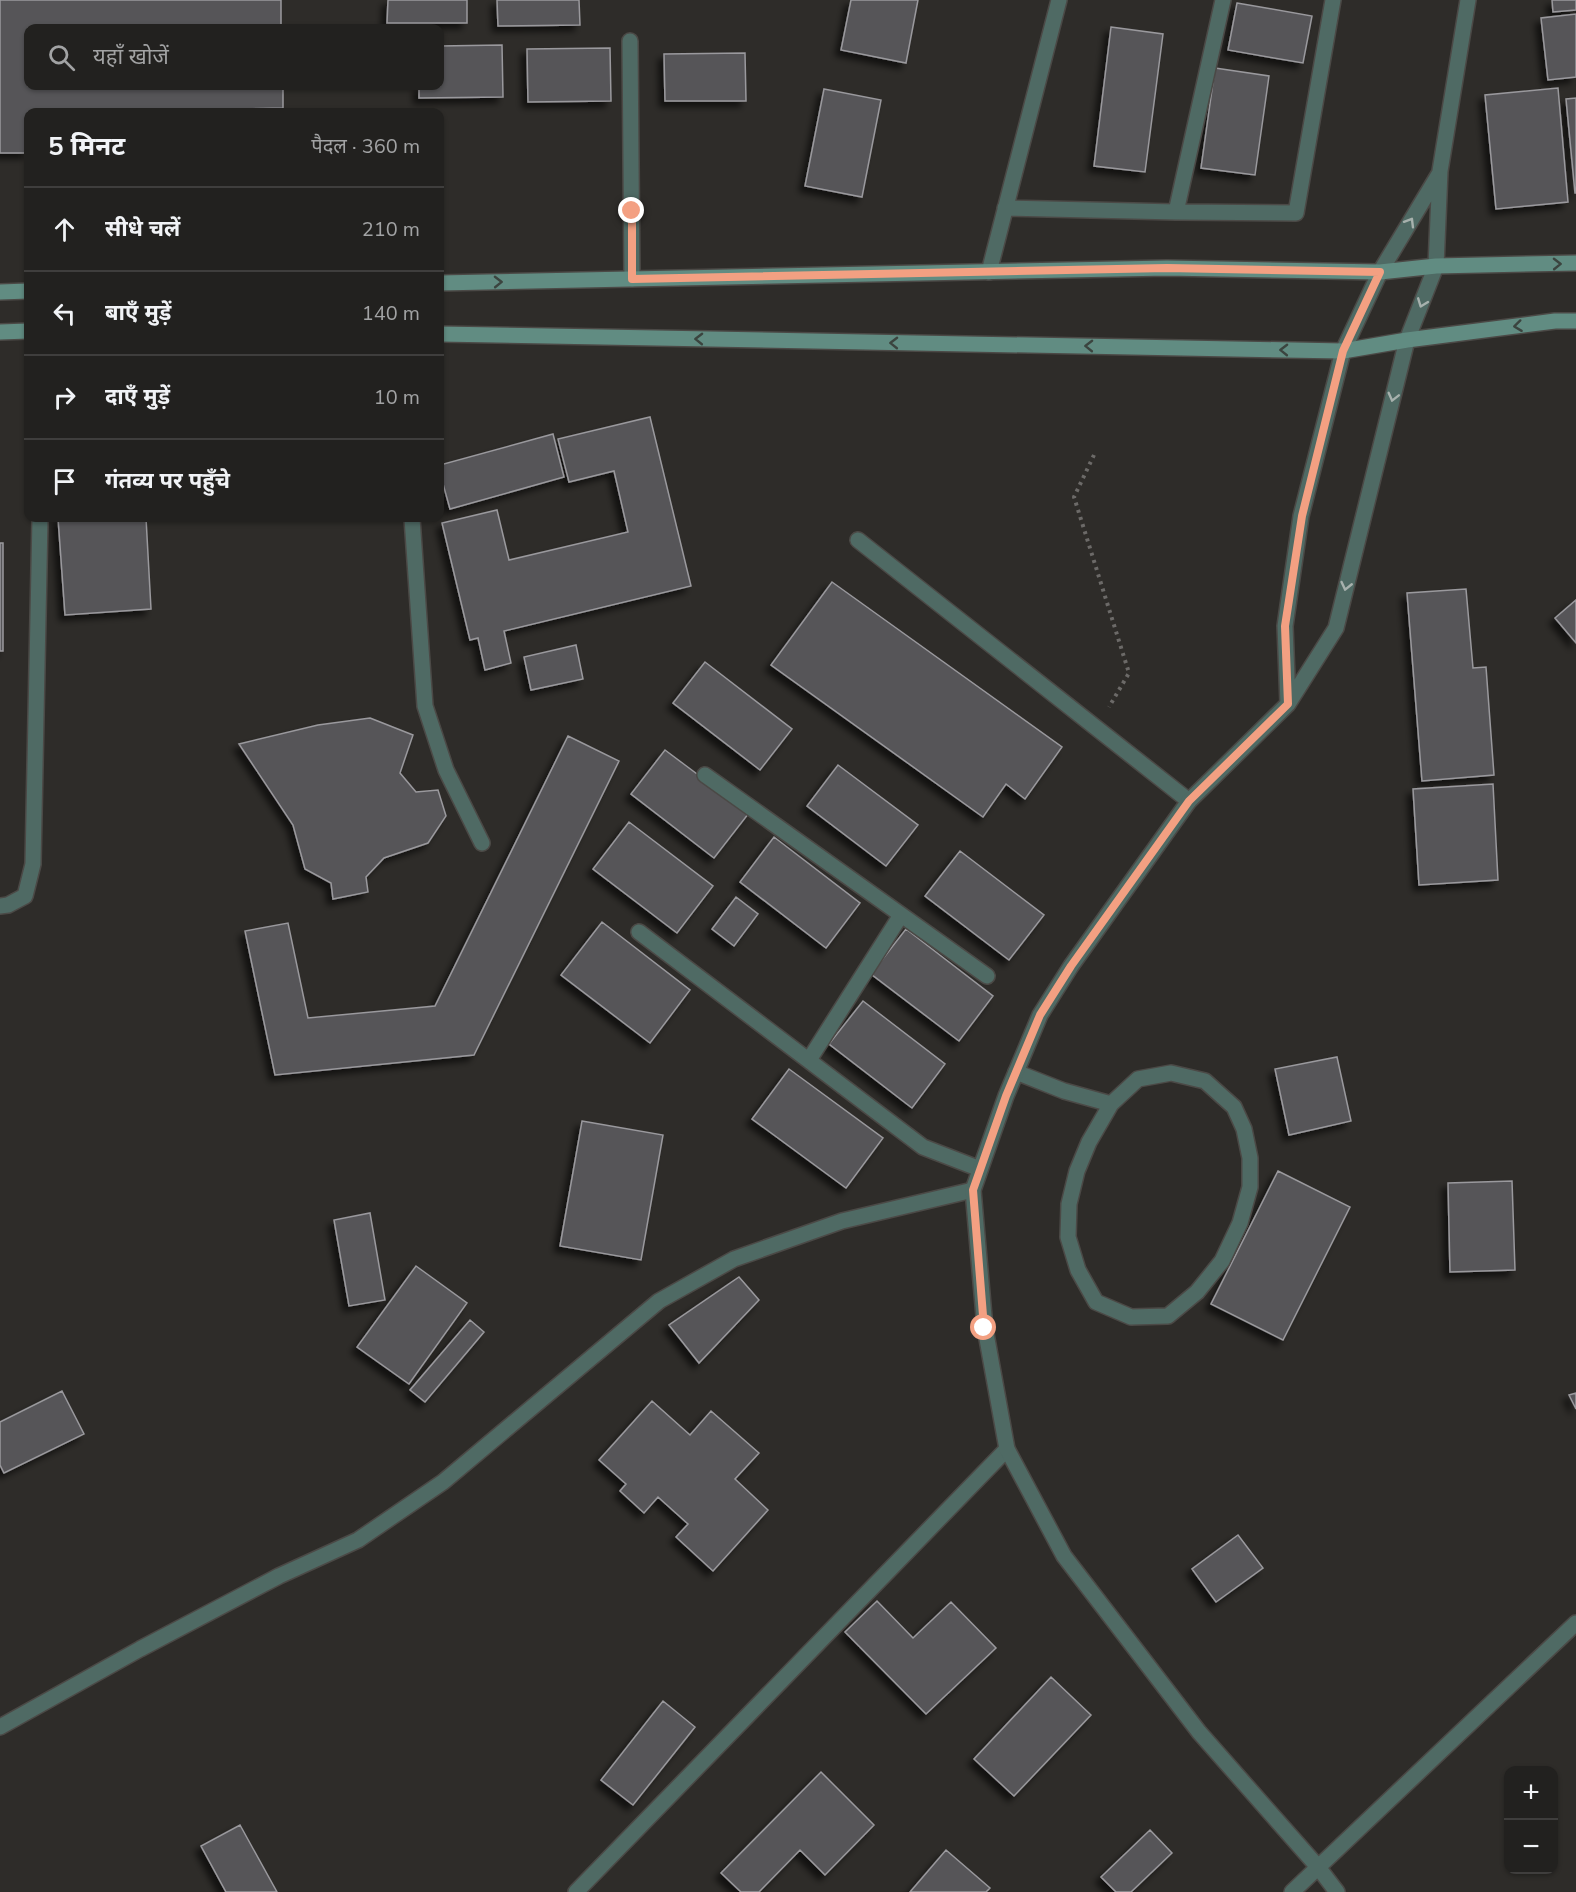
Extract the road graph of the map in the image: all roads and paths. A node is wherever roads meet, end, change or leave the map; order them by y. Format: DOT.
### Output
graph roads {
  1 [pos="1059,0"];
  2 [pos="1223,0"];
  3 [pos="1333,0"];
  4 [pos="1468,0"];
  5 [pos="630,41"];
  6 [pos="1440,171"];
  7 [pos="1005,208"];
  8 [pos="1176,212"];
  9 [pos="1576,263"];
  10 [pos="1436,266"];
  11 [pos="989,272"];
  12 [pos="1380,272"];
  13 [pos="632,279"];
  14 [pos="444,283"];
  15 [pos="24,291"];
  16 [pos="0,292"];
  17 [pos="1576,321"];
  18 [pos="24,331"];
  19 [pos="0,332"];
  20 [pos="444,334"];
  21 [pos="1407,340"];
  22 [pos="1343,351"];
  23 [pos="1094,455"];
  24 [pos="40,522"];
  25 [pos="412,522"];
  26 [pos="858,540"];
  27 [pos="1288,704"];
  28 [pos="1096,728"];
  29 [pos="705,775"];
  30 [pos="1189,801"];
  31 [pos="482,843"];
  32 [pos="0,906"];
  33 [pos="901,915"];
  34 [pos="639,932"];
  35 [pos="987,976"];
  36 [pos="809,1060"];
  37 [pos="1016,1072"];
  38 [pos="1111,1104"];
  39 [pos="980,1169"];
  40 [pos="973,1190"];
  41 [pos="1007,1449"];
  42 [pos="1576,1623"];
  43 [pos="0,1727"];
  44 [pos="1318,1868"];
  45 [pos="576,1892"];
  46 [pos="1292,1892"];
  47 [pos="1337,1892"];
  1 -- 7 [label="street"];
  2 -- 8 [label="street"];
  3 -- 8 [label="street"];
  4 -- 6 [label="street"];
  5 -- 13 [label="street"];
  6 -- 10 [label="street"];
  12 -- 6 [label="street, one-way"];
  7 -- 8 [label="street"];
  7 -- 11 [label="street"];
  10 -- 9 [label="main road, one-way"];
  10 -- 12 [label="main road"];
  10 -- 21 [label="street, one-way"];
  11 -- 12 [label="main road"];
  11 -- 13 [label="main road"];
  12 -- 22 [label="street"];
  14 -- 13 [label="main road, one-way"];
  15 -- 16 [label="main road"];
  17 -- 21 [label="main road, one-way"];
  18 -- 19 [label="main road"];
  22 -- 20 [label="main road, one-way"];
  21 -- 22 [label="main road"];
  21 -- 27 [label="street, one-way"];
  22 -- 27 [label="street"];
  23 -- 28 [label="path"];
  24 -- 32 [label="street"];
  25 -- 31 [label="street"];
  26 -- 28 [label="street"];
  27 -- 30 [label="street"];
  28 -- 30 [label="street"];
  29 -- 33 [label="street"];
  30 -- 37 [label="street"];
  33 -- 35 [label="street"];
  33 -- 36 [label="street"];
  34 -- 36 [label="street"];
  36 -- 39 [label="street"];
  37 -- 38 [label="street"];
  37 -- 39 [label="street"];
  38 -- 38 [label="street"];
  39 -- 40 [label="street"];
  40 -- 41 [label="street"];
  40 -- 43 [label="street"];
  41 -- 44 [label="street"];
  41 -- 45 [label="street"];
  42 -- 44 [label="street"];
  44 -- 46 [label="street"];
  44 -- 47 [label="street"];
}
